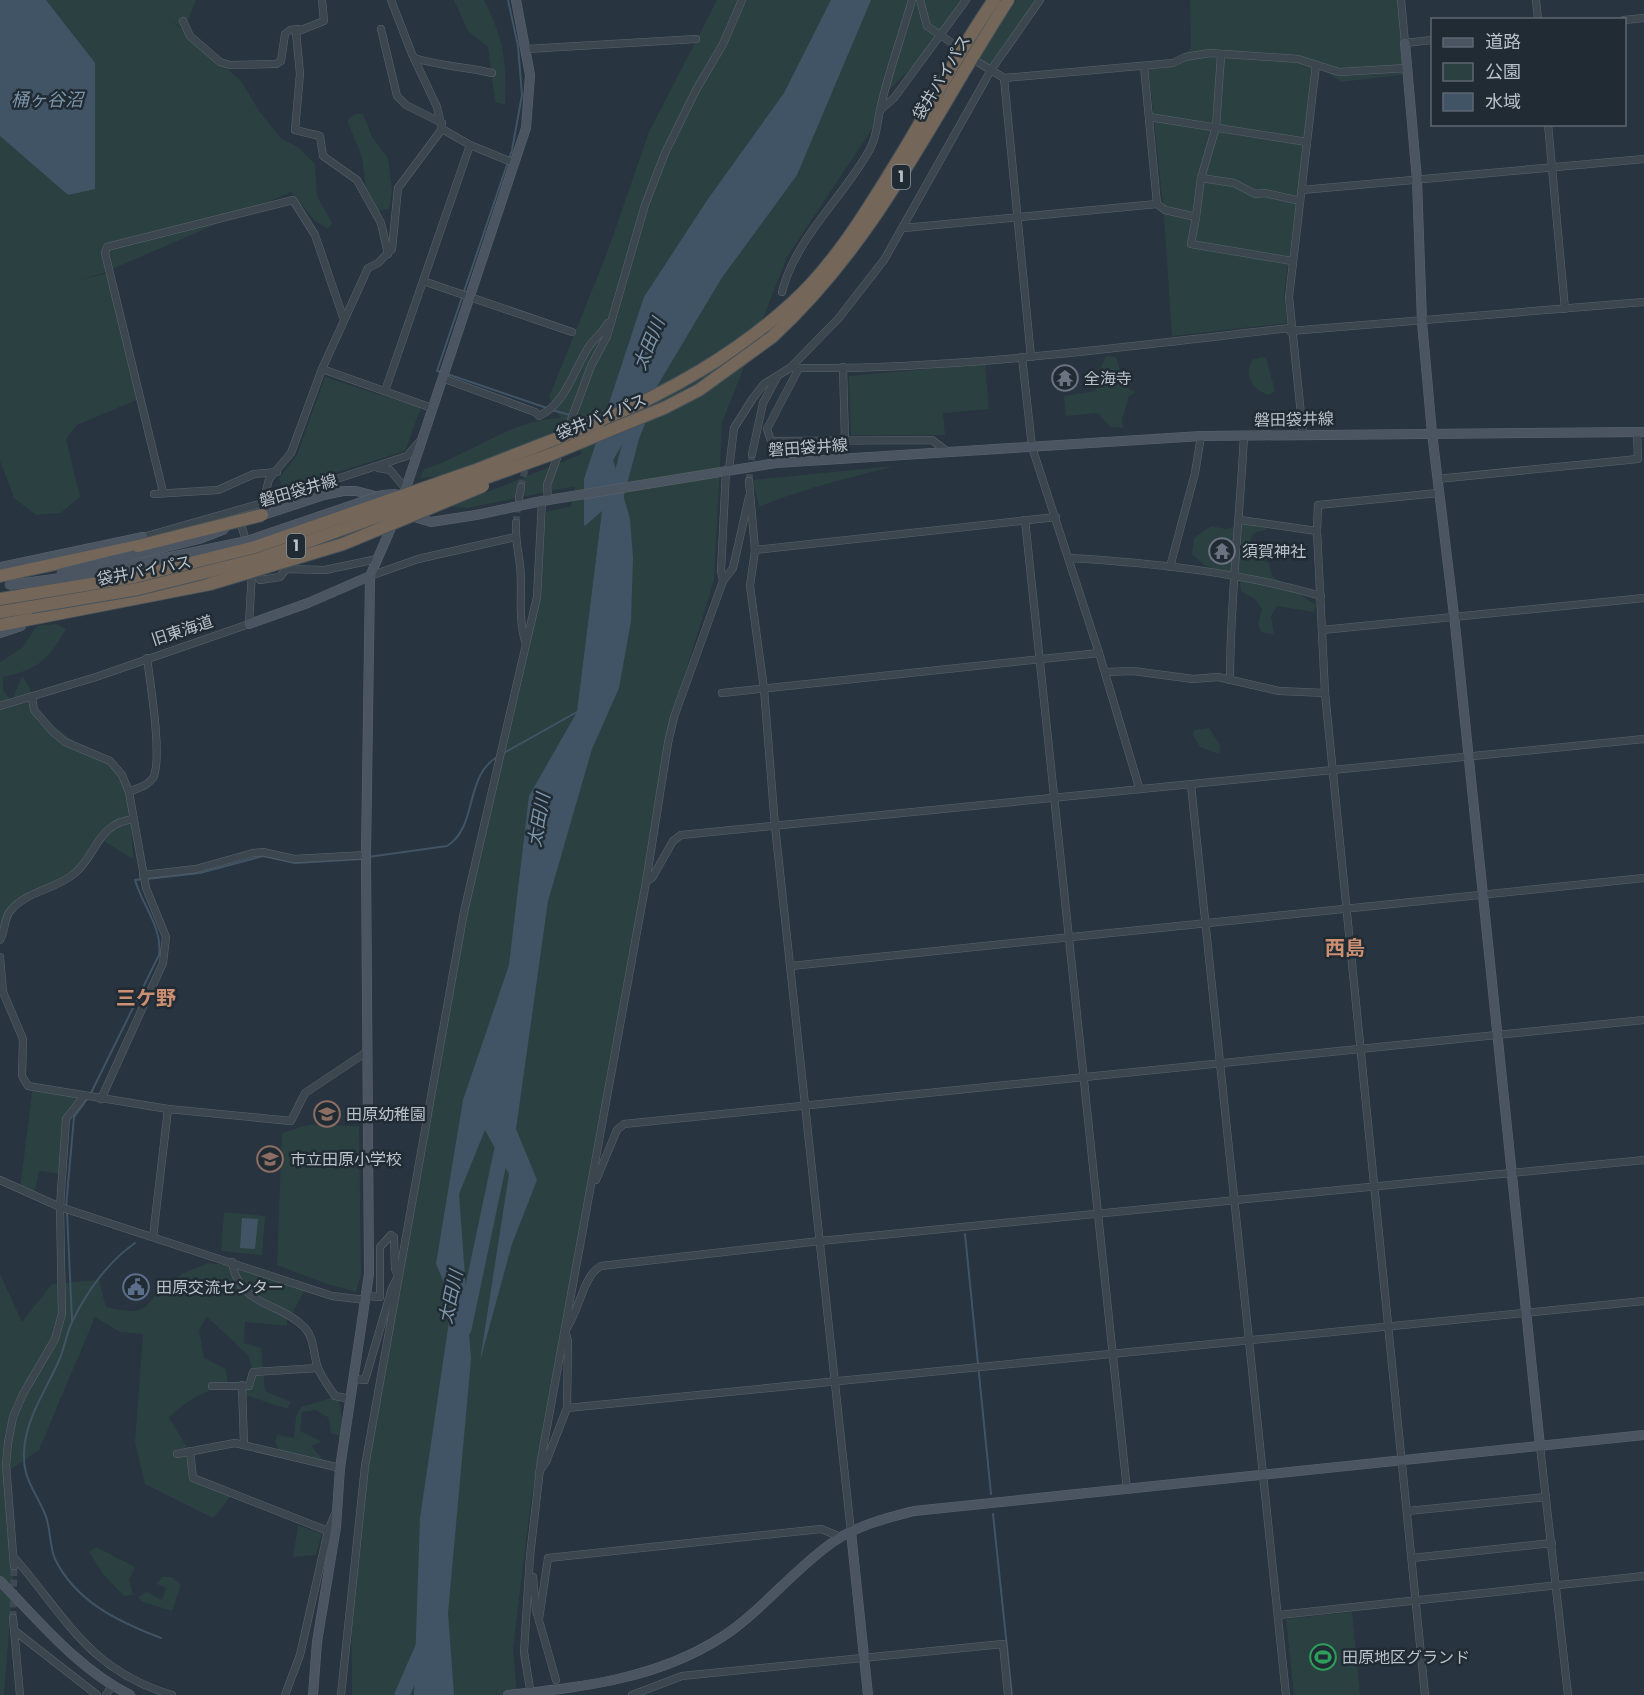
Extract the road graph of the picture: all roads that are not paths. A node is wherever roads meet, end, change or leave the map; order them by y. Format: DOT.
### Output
graph roads {
  1 [pos="322,0"];
  2 [pos="391,0"];
  3 [pos="516,0"];
  4 [pos="742,0"];
  5 [pos="912,0"];
  6 [pos="920,0"];
  7 [pos="966,0"];
  8 [pos="994,0"];
  9 [pos="1008,0"];
  10 [pos="1013,0"];
  11 [pos="1040,0"];
  12 [pos="1401,0"];
  13 [pos="1536,0"];
  14 [pos="1538,18"];
  15 [pos="1644,18"];
  16 [pos="1626,20"];
  17 [pos="183,21"];
  18 [pos="298,29"];
  19 [pos="381,29"];
  20 [pos="941,37"];
  21 [pos="696,39"];
  22 [pos="1431,39"];
  23 [pos="1405,42"];
  24 [pos="955,45"];
  25 [pos="978,46"];
  26 [pos="527,49"];
  27 [pos="1221,55"];
  28 [pos="414,58"];
  29 [pos="976,61"];
  30 [pos="1316,65"];
  31 [pos="1144,66"];
  32 [pos="1407,68"];
  33 [pos="991,70"];
  34 [pos="492,74"];
  35 [pos="1004,78"];
  36 [pos="880,110"];
  37 [pos="1149,117"];
  38 [pos="442,126"];
  39 [pos="1548,126"];
  40 [pos="1215,127"];
  41 [pos="1307,142"];
  42 [pos="470,145"];
  43 [pos="1644,159"];
  44 [pos="514,163"];
  45 [pos="1552,166"];
  46 [pos="1201,178"];
  47 [pos="1417,180"];
  48 [pos="1302,190"];
  49 [pos="1300,201"];
  50 [pos="1157,204"];
  51 [pos="1017,217"];
  52 [pos="1196,217"];
  53 [pos="904,228"];
  54 [pos="388,255"];
  55 [pos="1292,261"];
  56 [pos="423,281"];
  57 [pos="782,292"];
  58 [pos="469,297"];
  59 [pos="1644,302"];
  60 [pos="1564,309"];
  61 [pos="614,310"];
  62 [pos="343,317"];
  63 [pos="1422,322"];
  64 [pos="1290,329"];
  65 [pos="572,332"];
  66 [pos="1022,357"];
  67 [pos="1031,357"];
  68 [pos="843,367"];
  69 [pos="790,368"];
  70 [pos="800,368"];
  71 [pos="322,369"];
  72 [pos="777,377"];
  73 [pos="442,378"];
  74 [pos="385,391"];
  75 [pos="432,408"];
  76 [pos="1432,432"];
  77 [pos="1640,432"];
  78 [pos="1303,434"];
  79 [pos="1244,435"];
  80 [pos="1201,436"];
  81 [pos="422,438"];
  82 [pos="844,440"];
  83 [pos="1032,447"];
  84 [pos="948,452"];
  85 [pos="552,454"];
  86 [pos="752,454"];
  87 [pos="375,467"];
  88 [pos="724,470"];
  89 [pos="277,472"];
  90 [pos="338,479"];
  91 [pos="1437,479"];
  92 [pos="749,481"];
  93 [pos="521,487"];
  94 [pos="407,491"];
  95 [pos="163,492"];
  96 [pos="356,492"];
  97 [pos="1438,493"];
  98 [pos="154,494"];
  99 [pos="749,497"];
  100 [pos="519,498"];
  101 [pos="548,500"];
  102 [pos="262,509"];
  103 [pos="236,511"];
  104 [pos="399,511"];
  105 [pos="1056,517"];
  106 [pos="1025,520"];
  107 [pos="1240,520"];
  108 [pos="516,523"];
  109 [pos="1317,531"];
  110 [pos="515,537"];
  111 [pos="141,542"];
  112 [pos="754,550"];
  113 [pos="1069,558"];
  114 [pos="377,559"];
  115 [pos="0,567"];
  116 [pos="1170,567"];
  117 [pos="253,569"];
  118 [pos="370,576"];
  119 [pos="1236,576"];
  120 [pos="723,581"];
  121 [pos="3,582"];
  122 [pos="158,596"];
  123 [pos="1321,597"];
  124 [pos="1644,597"];
  125 [pos="0,599"];
  126 [pos="31,601"];
  127 [pos="0,612"];
  128 [pos="51,615"];
  129 [pos="1454,615"];
  130 [pos="249,624"];
  131 [pos="0,625"];
  132 [pos="1322,630"];
  133 [pos="0,633"];
  134 [pos="526,644"];
  135 [pos="1099,653"];
  136 [pos="147,658"];
  137 [pos="1041,660"];
  138 [pos="1105,672"];
  139 [pos="1230,680"];
  140 [pos="764,689"];
  141 [pos="722,693"];
  142 [pos="1325,693"];
  143 [pos="32,697"];
  144 [pos="0,698"];
  145 [pos="12,702"];
  146 [pos="0,706"];
  147 [pos="1644,739"];
  148 [pos="1468,756"];
  149 [pos="1333,770"];
  150 [pos="1191,785"];
  151 [pos="1139,787"];
  152 [pos="129,792"];
  153 [pos="1055,796"];
  154 [pos="134,819"];
  155 [pos="775,826"];
  156 [pos="366,855"];
  157 [pos="143,875"];
  158 [pos="1644,878"];
  159 [pos="646,882"];
  160 [pos="1484,894"];
  161 [pos="1348,908"];
  162 [pos="1205,922"];
  163 [pos="1069,939"];
  164 [pos="0,940"];
  165 [pos="0,957"];
  166 [pos="791,966"];
  167 [pos="1644,1020"];
  168 [pos="1496,1037"];
  169 [pos="1361,1050"];
  170 [pos="368,1051"];
  171 [pos="1220,1064"];
  172 [pos="1082,1077"];
  173 [pos="84,1096"];
  174 [pos="101,1099"];
  175 [pos="807,1106"];
  176 [pos="168,1110"];
  177 [pos="1644,1160"];
  178 [pos="1511,1172"];
  179 [pos="0,1180"];
  180 [pos="1376,1185"];
  181 [pos="591,1191"];
  182 [pos="1236,1202"];
  183 [pos="60,1207"];
  184 [pos="1096,1216"];
  185 [pos="153,1237"];
  186 [pos="820,1241"];
  187 [pos="232,1262"];
  188 [pos="398,1276"];
  189 [pos="366,1298"];
  190 [pos="1644,1301"];
  191 [pos="1526,1314"];
  192 [pos="1388,1326"];
  193 [pos="566,1331"];
  194 [pos="1250,1340"];
  195 [pos="1112,1354"];
  196 [pos="318,1368"];
  197 [pos="354,1379"];
  198 [pos="833,1381"];
  199 [pos="242,1385"];
  200 [pos="212,1386"];
  201 [pos="351,1399"];
  202 [pos="567,1408"];
  203 [pos="1644,1435"];
  204 [pos="244,1445"];
  205 [pos="1540,1446"];
  206 [pos="190,1451"];
  207 [pos="177,1454"];
  208 [pos="1403,1460"];
  209 [pos="340,1468"];
  210 [pos="539,1472"];
  211 [pos="1261,1475"];
  212 [pos="1127,1490"];
  213 [pos="1546,1497"];
  214 [pos="1408,1511"];
  215 [pos="337,1512"];
  216 [pos="328,1531"];
  217 [pos="851,1532"];
  218 [pos="841,1537"];
  219 [pos="1552,1543"];
  220 [pos="13,1556"];
  221 [pos="530,1556"];
  222 [pos="1412,1558"];
  223 [pos="14,1566"];
  224 [pos="1644,1576"];
  225 [pos="0,1581"];
  226 [pos="1557,1586"];
  227 [pos="1416,1601"];
  228 [pos="1279,1615"];
  229 [pos="13,1618"];
  230 [pos="539,1619"];
  231 [pos="15,1631"];
  232 [pos="864,1657"];
  233 [pos="556,1680"];
  234 [pos="112,1686"];
  235 [pos="531,1694"];
  236 [pos="20,1695"];
  237 [pos="98,1695"];
  238 [pos="106,1695"];
  239 [pos="130,1695"];
  240 [pos="172,1695"];
  241 [pos="285,1695"];
  242 [pos="313,1695"];
  243 [pos="341,1695"];
  244 [pos="513,1695"];
  245 [pos="632,1695"];
  246 [pos="868,1695"];
  247 [pos="1008,1695"];
  248 [pos="1286,1695"];
  249 [pos="1425,1695"];
  250 [pos="1568,1695"];
  1 -- 18 [label="street"];
  2 -- 28 [label="street"];
  3 -- 26 [label="street"];
  4 -- 61 [label="street"];
  5 -- 36 [label="street"];
  6 -- 20 [label="street"];
  7 -- 20 [label="street"];
  8 -- 94 [label="highway, 袋井バイパス / 1, bridge"];
  9 -- 25 [label="highway, 袋井バイパス / 1"];
  10 -- 25 [label="highway"];
  11 -- 33 [label="street"];
  12 -- 23 [label="street"];
  13 -- 14 [label="street"];
  15 -- 16 [label="street"];
  17 -- 18 [label="street"];
  18 -- 54 [label="street"];
  19 -- 38 [label="street"];
  20 -- 24 [label="street"];
  20 -- 36 [label="street"];
  21 -- 26 [label="street"];
  22 -- 23 [label="street"];
  23 -- 32 [label="street"];
  25 -- 85 [label="highway, 袋井バイパス / 1, bridge"];
  26 -- 44 [label="street"];
  27 -- 30 [label="street"];
  27 -- 31 [label="street"];
  27 -- 40 [label="street"];
  28 -- 34 [label="street"];
  28 -- 38 [label="street"];
  29 -- 33 [label="street"];
  30 -- 32 [label="street"];
  30 -- 41 [label="street"];
  31 -- 35 [label="street"];
  31 -- 37 [label="street"];
  32 -- 47 [label="street"];
  33 -- 35 [label="street"];
  33 -- 53 [label="street"];
  35 -- 51 [label="street"];
  36 -- 57 [label="street"];
  37 -- 40 [label="street"];
  37 -- 50 [label="street"];
  38 -- 42 [label="street"];
  38 -- 54 [label="street"];
  39 -- 45 [label="street"];
  40 -- 41 [label="street"];
  40 -- 46 [label="street"];
  41 -- 48 [label="street"];
  42 -- 44 [label="street"];
  42 -- 56 [label="street"];
  43 -- 45 [label="street"];
  44 -- 58 [label="street"];
  45 -- 47 [label="street"];
  45 -- 60 [label="street"];
  46 -- 49 [label="street"];
  46 -- 52 [label="street"];
  47 -- 48 [label="street"];
  47 -- 63 [label="street"];
  48 -- 49 [label="street"];
  49 -- 55 [label="street"];
  50 -- 51 [label="street"];
  50 -- 52 [label="street"];
  51 -- 53 [label="street"];
  51 -- 67 [label="street"];
  52 -- 55 [label="street"];
  53 -- 69 [label="street"];
  54 -- 62 [label="street"];
  55 -- 64 [label="street"];
  56 -- 58 [label="street"];
  56 -- 74 [label="street"];
  58 -- 65 [label="street"];
  58 -- 73 [label="street"];
  59 -- 60 [label="street"];
  60 -- 63 [label="street"];
  61 -- 73 [label="street"];
  61 -- 101 [label="street"];
  62 -- 71 [label="street"];
  62 -- 95 [label="street"];
  63 -- 64 [label="street"];
  63 -- 76 [label="street"];
  64 -- 67 [label="street"];
  64 -- 78 [label="street"];
  66 -- 67 [label="street"];
  66 -- 68 [label="street"];
  66 -- 83 [label="street"];
  68 -- 70 [label="street"];
  68 -- 82 [label="street"];
  69 -- 70 [label="street"];
  69 -- 72 [label="street"];
  70 -- 82 [label="street"];
  71 -- 74 [label="street"];
  71 -- 89 [label="street"];
  72 -- 86 [label="street"];
  72 -- 88 [label="street"];
  73 -- 75 [label="street"];
  74 -- 75 [label="street"];
  75 -- 81 [label="street"];
  76 -- 77 [label="street, 磐田袋井線"];
  76 -- 78 [label="street, 磐田袋井線"];
  76 -- 91 [label="street"];
  77 -- 91 [label="street"];
  78 -- 79 [label="street, 磐田袋井線"];
  79 -- 80 [label="street, 磐田袋井線"];
  79 -- 107 [label="street"];
  80 -- 83 [label="street, 磐田袋井線"];
  80 -- 116 [label="street"];
  81 -- 87 [label="street"];
  81 -- 94 [label="street"];
  82 -- 84 [label="street"];
  83 -- 84 [label="street, 磐田袋井線"];
  83 -- 105 [label="street"];
  84 -- 88 [label="street, 磐田袋井線"];
  85 -- 122 [label="highway, 1, bridge"];
  85 -- 126 [label="highway, 袋井バイパス / 1, bridge"];
  87 -- 90 [label="street"];
  87 -- 94 [label="street"];
  88 -- 101 [label="street, 磐田袋井線"];
  88 -- 120 [label="street"];
  89 -- 95 [label="street"];
  89 -- 102 [label="street"];
  90 -- 96 [label="street"];
  90 -- 102 [label="street"];
  91 -- 97 [label="street"];
  92 -- 99 [label="street"];
  93 -- 100 [label="street"];
  94 -- 104 [label="street"];
  94 -- 121 [label="street, bridge"];
  94 -- 126 [label="highway, 袋井バイパス / 1, bridge"];
  95 -- 98 [label="street"];
  96 -- 102 [label="street, 磐田袋井線, bridge"];
  96 -- 104 [label="street, 磐田袋井線"];
  97 -- 109 [label="street"];
  97 -- 129 [label="street"];
  99 -- 112 [label="street"];
  99 -- 120 [label="street"];
  101 -- 104 [label="street, 磐田袋井線"];
  101 -- 134 [label="street"];
  102 -- 103 [label="street"];
  102 -- 111 [label="highway, bridge"];
  102 -- 121 [label="street, 磐田袋井線, bridge"];
  103 -- 111 [label="street"];
  103 -- 117 [label="street"];
  104 -- 114 [label="street"];
  105 -- 106 [label="street"];
  105 -- 113 [label="street"];
  106 -- 112 [label="street"];
  106 -- 137 [label="street"];
  107 -- 109 [label="street"];
  107 -- 119 [label="street"];
  108 -- 110 [label="street"];
  109 -- 123 [label="street"];
  110 -- 118 [label="street"];
  110 -- 134 [label="street"];
  111 -- 115 [label="street"];
  111 -- 121 [label="highway"];
  111 -- 122 [label="street"];
  112 -- 140 [label="street"];
  113 -- 116 [label="street"];
  113 -- 135 [label="street"];
  114 -- 117 [label="street"];
  114 -- 118 [label="street"];
  116 -- 119 [label="street"];
  117 -- 130 [label="street"];
  118 -- 130 [label="street, 旧東海道"];
  118 -- 156 [label="street"];
  119 -- 123 [label="street"];
  119 -- 139 [label="street"];
  120 -- 159 [label="street"];
  122 -- 128 [label="highway, 1"];
  123 -- 132 [label="street"];
  124 -- 129 [label="street"];
  125 -- 126 [label="highway, 1"];
  126 -- 127 [label="highway, 1"];
  128 -- 131 [label="highway, 1"];
  128 -- 133 [label="street"];
  129 -- 132 [label="street"];
  129 -- 148 [label="street"];
  130 -- 136 [label="street, 旧東海道"];
  132 -- 142 [label="street"];
  134 -- 188 [label="street"];
  135 -- 137 [label="street"];
  135 -- 138 [label="street"];
  136 -- 143 [label="street, 旧東海道"];
  136 -- 152 [label="street"];
  137 -- 140 [label="street"];
  137 -- 153 [label="street"];
  138 -- 139 [label="street"];
  138 -- 151 [label="street"];
  139 -- 142 [label="street"];
  140 -- 141 [label="street"];
  140 -- 155 [label="street"];
  142 -- 149 [label="street"];
  143 -- 145 [label="street, 旧東海道"];
  143 -- 152 [label="street"];
  144 -- 145 [label="street"];
  145 -- 146 [label="street, 旧東海道"];
  147 -- 148 [label="street"];
  148 -- 149 [label="street"];
  148 -- 160 [label="street"];
  149 -- 150 [label="street"];
  149 -- 161 [label="street"];
  150 -- 151 [label="street"];
  150 -- 162 [label="street"];
  151 -- 153 [label="street"];
  152 -- 154 [label="street"];
  153 -- 155 [label="street"];
  153 -- 163 [label="street"];
  154 -- 157 [label="street"];
  154 -- 164 [label="street"];
  155 -- 159 [label="street"];
  155 -- 166 [label="street"];
  156 -- 157 [label="street"];
  156 -- 170 [label="street"];
  157 -- 174 [label="street"];
  158 -- 160 [label="street"];
  159 -- 181 [label="street"];
  160 -- 161 [label="street"];
  160 -- 168 [label="street"];
  161 -- 162 [label="street"];
  161 -- 169 [label="street"];
  162 -- 163 [label="street"];
  162 -- 171 [label="street"];
  163 -- 166 [label="street"];
  163 -- 172 [label="street"];
  165 -- 173 [label="street"];
  166 -- 175 [label="street"];
  167 -- 168 [label="street"];
  168 -- 169 [label="street"];
  168 -- 178 [label="street"];
  169 -- 171 [label="street"];
  169 -- 180 [label="street"];
  170 -- 176 [label="street"];
  170 -- 189 [label="street"];
  171 -- 172 [label="street"];
  171 -- 182 [label="street"];
  172 -- 175 [label="street"];
  172 -- 184 [label="street"];
  173 -- 174 [label="street"];
  173 -- 183 [label="street"];
  174 -- 176 [label="street"];
  175 -- 181 [label="street"];
  175 -- 186 [label="street"];
  176 -- 185 [label="street"];
  177 -- 178 [label="street"];
  178 -- 180 [label="street"];
  178 -- 191 [label="street"];
  179 -- 183 [label="street"];
  180 -- 182 [label="street"];
  180 -- 192 [label="street"];
  181 -- 193 [label="street"];
  182 -- 184 [label="street"];
  182 -- 194 [label="street"];
  183 -- 185 [label="street"];
  183 -- 220 [label="street"];
  184 -- 186 [label="street"];
  184 -- 195 [label="street"];
  185 -- 187 [label="street"];
  186 -- 193 [label="street"];
  186 -- 198 [label="street"];
  187 -- 189 [label="street"];
  187 -- 196 [label="street"];
  188 -- 189 [label="street"];
  188 -- 197 [label="street"];
  188 -- 243 [label="street"];
  189 -- 197 [label="street"];
  190 -- 191 [label="street"];
  191 -- 192 [label="street"];
  191 -- 205 [label="street"];
  192 -- 194 [label="street"];
  192 -- 208 [label="street"];
  193 -- 202 [label="street"];
  193 -- 210 [label="street"];
  194 -- 195 [label="street"];
  194 -- 211 [label="street"];
  195 -- 198 [label="street"];
  195 -- 212 [label="street"];
  196 -- 199 [label="street"];
  196 -- 201 [label="street"];
  197 -- 201 [label="street"];
  198 -- 202 [label="street"];
  198 -- 217 [label="street"];
  199 -- 200 [label="street"];
  199 -- 204 [label="street"];
  201 -- 209 [label="street"];
  202 -- 210 [label="street"];
  203 -- 205 [label="street"];
  204 -- 206 [label="street"];
  204 -- 209 [label="street"];
  205 -- 208 [label="street"];
  205 -- 213 [label="street"];
  206 -- 207 [label="street"];
  206 -- 216 [label="street"];
  208 -- 211 [label="street"];
  208 -- 214 [label="street"];
  209 -- 215 [label="street"];
  210 -- 221 [label="street"];
  211 -- 212 [label="street"];
  211 -- 228 [label="street"];
  212 -- 217 [label="street"];
  213 -- 214 [label="street"];
  213 -- 219 [label="street"];
  214 -- 222 [label="street"];
  215 -- 216 [label="street"];
  215 -- 242 [label="street"];
  216 -- 241 [label="street"];
  217 -- 218 [label="street"];
  217 -- 232 [label="street"];
  218 -- 230 [label="street"];
  218 -- 235 [label="street"];
  219 -- 222 [label="street"];
  219 -- 226 [label="street"];
  220 -- 223 [label="street"];
  220 -- 240 [label="street"];
  221 -- 230 [label="street"];
  221 -- 235 [label="street"];
  222 -- 227 [label="street"];
  224 -- 226 [label="street"];
  225 -- 234 [label="street"];
  226 -- 227 [label="street"];
  226 -- 250 [label="street"];
  227 -- 228 [label="street"];
  227 -- 249 [label="street"];
  228 -- 248 [label="street"];
  229 -- 231 [label="street"];
  230 -- 233 [label="street"];
  231 -- 236 [label="street"];
  231 -- 237 [label="street"];
  232 -- 245 [label="street"];
  232 -- 246 [label="street"];
  232 -- 247 [label="street"];
  234 -- 238 [label="street"];
  234 -- 239 [label="street"];
  235 -- 244 [label="street"];
}
